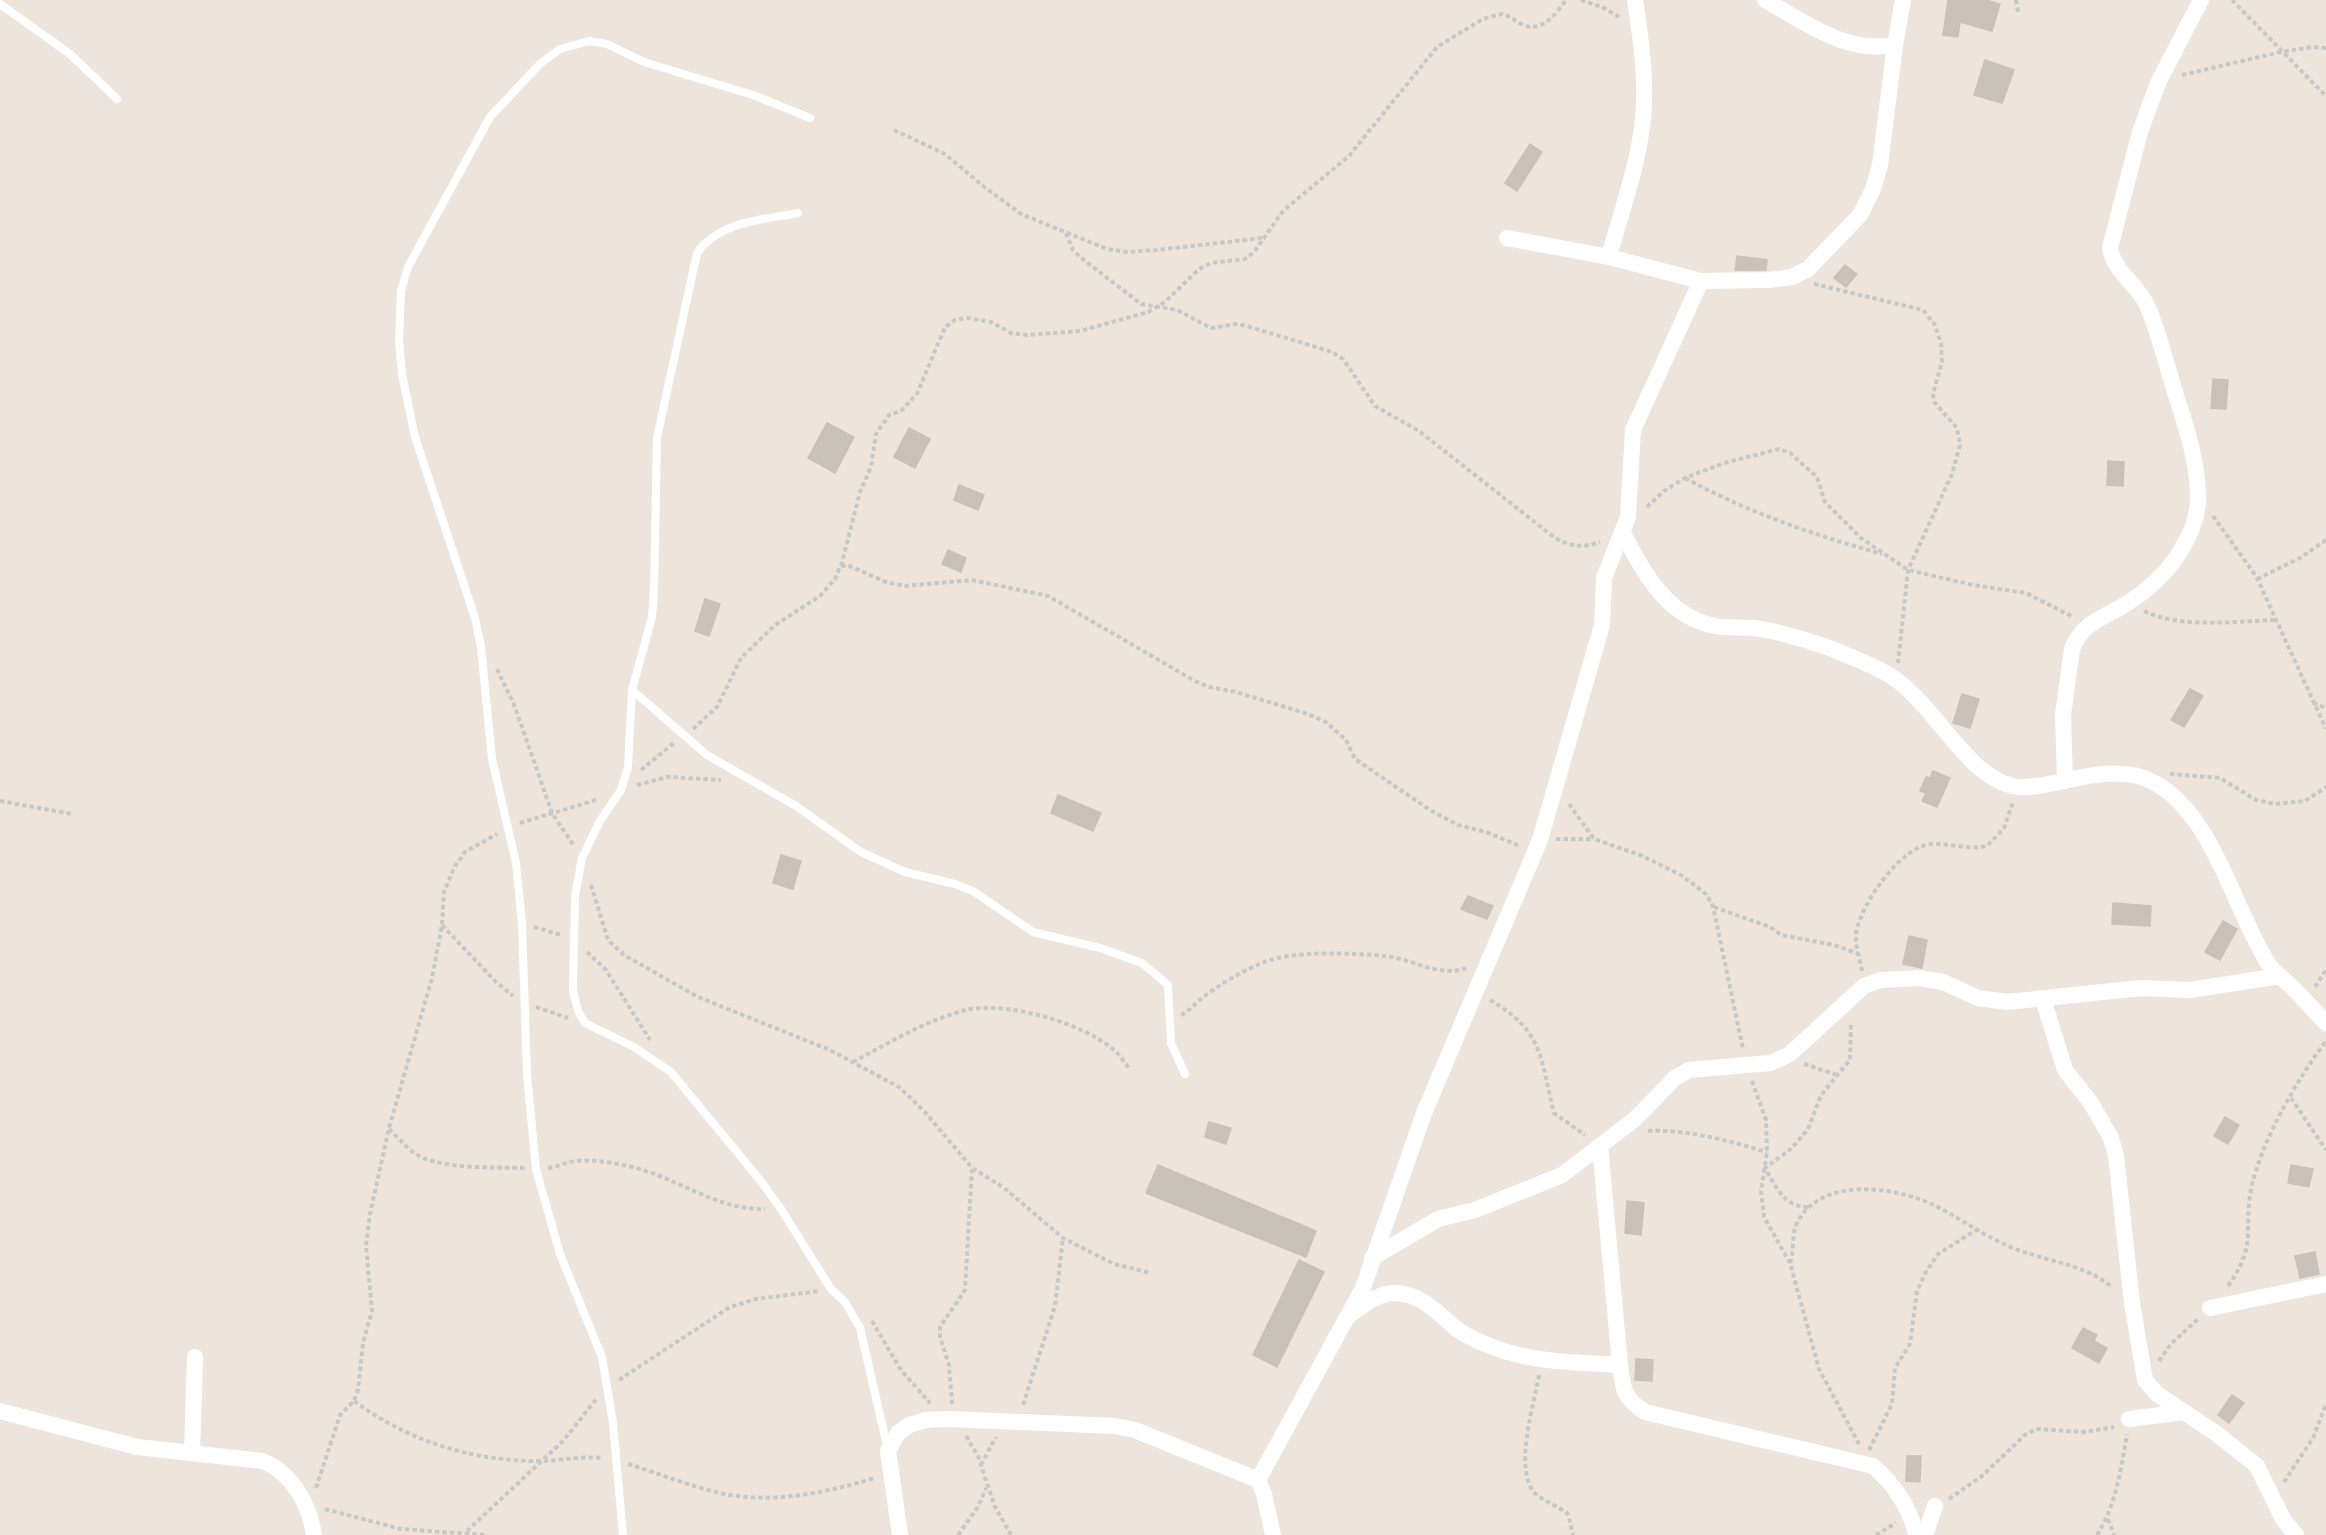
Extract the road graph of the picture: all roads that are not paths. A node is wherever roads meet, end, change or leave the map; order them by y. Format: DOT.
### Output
graph roads {
  1 [pos="1635,0"];
  2 [pos="1765,0"];
  3 [pos="1903,0"];
  4 [pos="2201,0"];
  5 [pos="0,4"];
  6 [pos="1894,45"];
  7 [pos="117,99"];
  8 [pos="810,118"];
  9 [pos="798,213"];
  10 [pos="1508,238"];
  11 [pos="1609,257"];
  12 [pos="1701,281"];
  13 [pos="1625,536"];
  14 [pos="632,690"];
  15 [pos="2065,780"];
  16 [pos="2280,976"];
  17 [pos="2043,999"];
  18 [pos="2326,1023"];
  19 [pos="1185,1074"];
  20 [pos="1600,1146"];
  21 [pos="1372,1258"];
  22 [pos="2326,1284"];
  23 [pos="2210,1308"];
  24 [pos="1348,1317"];
  25 [pos="195,1357"];
  26 [pos="1620,1365"];
  27 [pos="0,1411"];
  28 [pos="2184,1412"];
  29 [pos="2129,1419"];
  30 [pos="888,1450"];
  31 [pos="192,1453"];
  32 [pos="1258,1480"];
  33 [pos="1935,1506"];
  34 [pos="313,1520"];
  35 [pos="623,1535"];
  36 [pos="900,1535"];
  37 [pos="1273,1535"];
  38 [pos="1916,1535"];
  39 [pos="1925,1535"];
  40 [pos="2296,1535"];
  1 -- 11 [label="street"];
  2 -- 6 [label="street"];
  3 -- 6 [label="street"];
  4 -- 15 [label="street"];
  5 -- 7 [label="lane"];
  6 -- 12 [label="street"];
  8 -- 35 [label="lane"];
  9 -- 14 [label="lane"];
  10 -- 11 [label="street"];
  11 -- 12 [label="street"];
  12 -- 13 [label="street"];
  13 -- 15 [label="street"];
  13 -- 21 [label="street"];
  14 -- 19 [label="lane"];
  14 -- 30 [label="lane"];
  15 -- 16 [label="street"];
  16 -- 17 [label="street"];
  16 -- 18 [label="street"];
  17 -- 20 [label="street"];
  17 -- 28 [label="street"];
  20 -- 21 [label="street"];
  20 -- 26 [label="street"];
  21 -- 24 [label="street"];
  22 -- 23 [label="street"];
  24 -- 26 [label="street"];
  24 -- 32 [label="street"];
  25 -- 31 [label="street"];
  26 -- 38 [label="street"];
  27 -- 31 [label="street"];
  28 -- 29 [label="street"];
  28 -- 40 [label="street"];
  30 -- 32 [label="street"];
  30 -- 36 [label="street"];
  31 -- 34 [label="street"];
  32 -- 37 [label="street"];
  33 -- 39 [label="street"];
}
